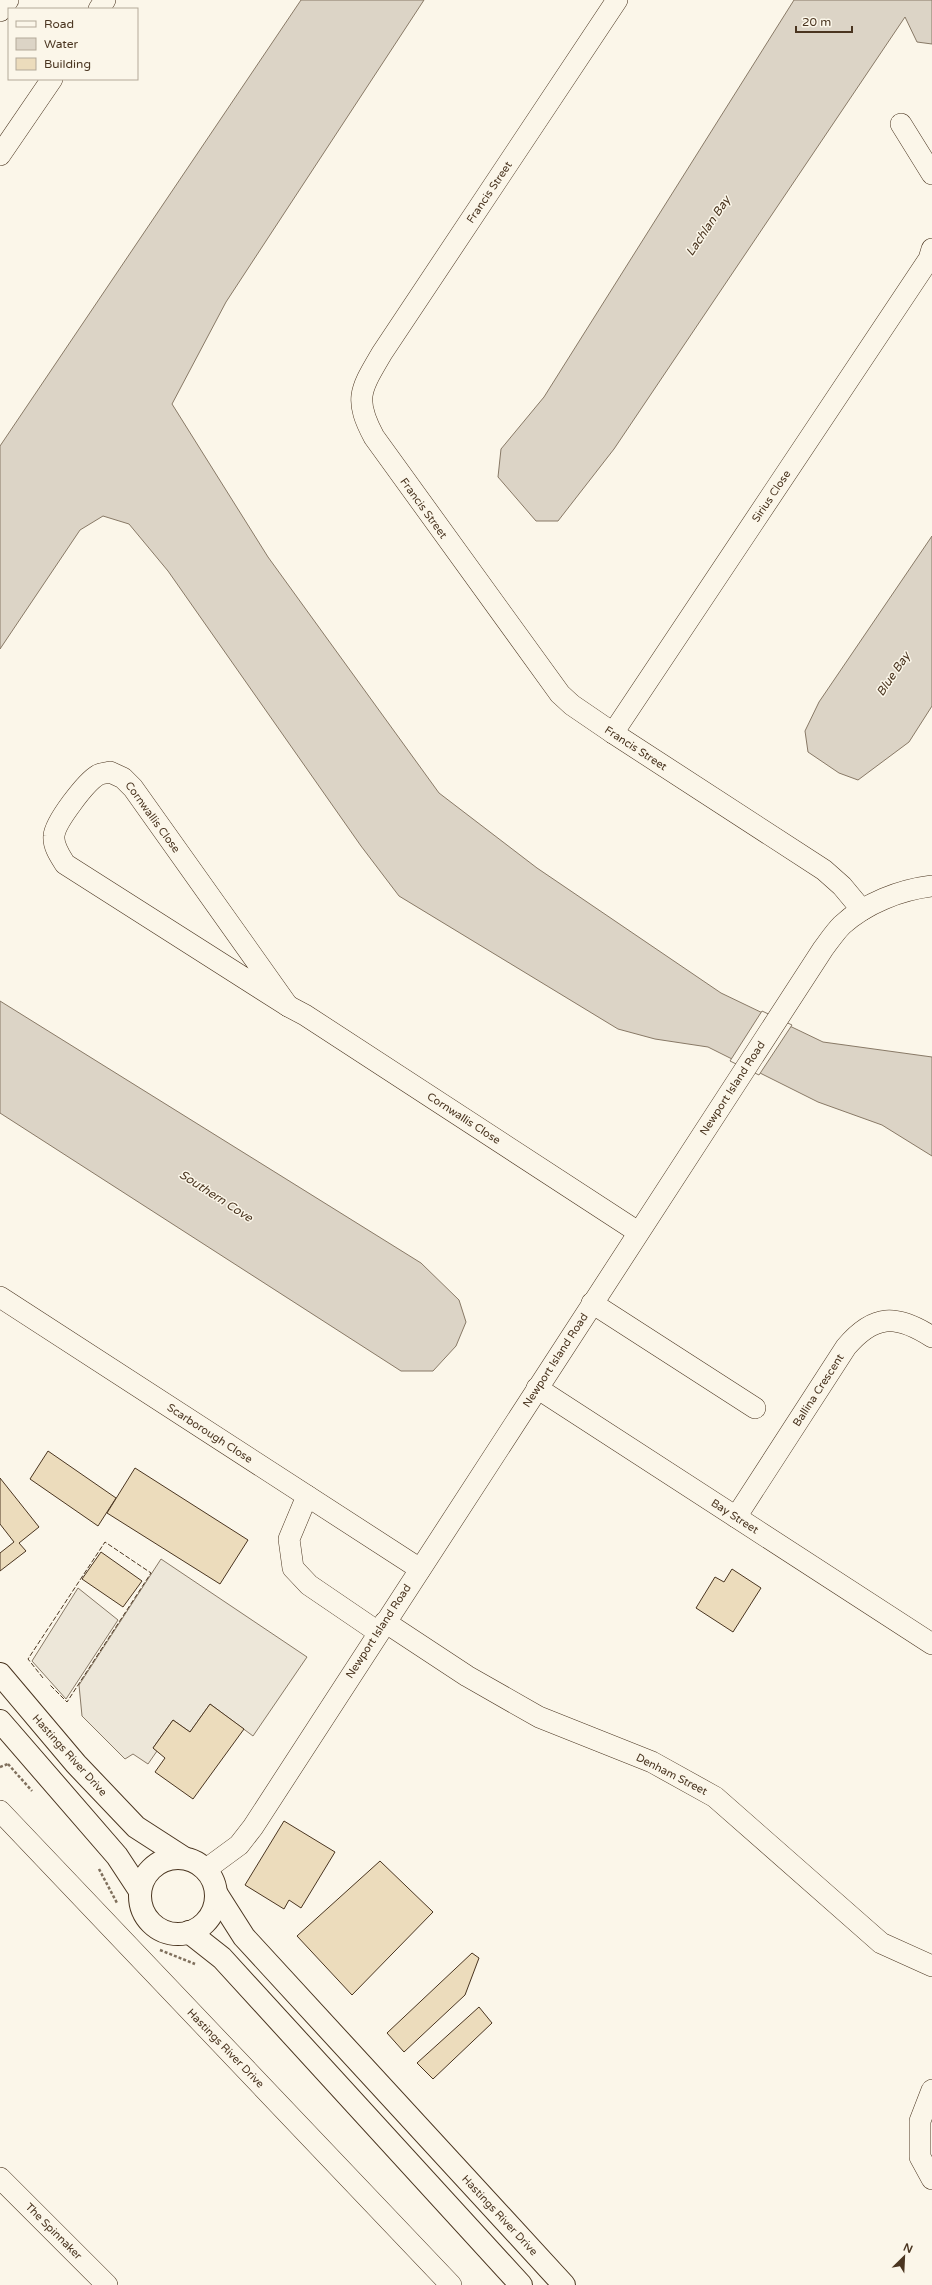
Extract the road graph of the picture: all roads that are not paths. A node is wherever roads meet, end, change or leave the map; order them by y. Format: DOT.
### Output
graph roads {
  1 [pos="8,0"];
  2 [pos="105,0"];
  3 [pos="617,0"];
  4 [pos="99,8"];
  5 [pos="0,11"];
  6 [pos="51,80"];
  7 [pos="901,124"];
  8 [pos="2,148"];
  9 [pos="932,174"];
  10 [pos="930,254"];
  11 [pos="613,733"];
  12 [pos="932,886"];
  13 [pos="862,910"];
  14 [pos="288,1006"];
  15 [pos="638,1232"];
  16 [pos="0,1297"];
  17 [pos="592,1303"];
  18 [pos="932,1337"];
  19 [pos="537,1388"];
  20 [pos="754,1408"];
  21 [pos="307,1496"];
  22 [pos="736,1517"];
  23 [pos="420,1569"];
  24 [pos="381,1627"];
  25 [pos="932,1644"];
  26 [pos="0,1674"];
  27 [pos="0,1721"];
  28 [pos="0,1811"];
  29 [pos="184,1858"];
  30 [pos="206,1870"];
  31 [pos="140,1891"];
  32 [pos="216,1892"];
  33 [pos="189,1932"];
  34 [pos="932,1966"];
  35 [pos="932,2090"];
  36 [pos="0,2178"];
  37 [pos="932,2179"];
  38 [pos="108,2285"];
  39 [pos="451,2285"];
  40 [pos="522,2285"];
  41 [pos="564,2285"];
  1 -- 5 [label="street"];
  2 -- 4 [label="street"];
  3 -- 11 [label="street, Francis Street"];
  6 -- 8 [label="street"];
  7 -- 9 [label="street"];
  10 -- 11 [label="street, Sirius Close"];
  11 -- 13 [label="street, Francis Street"];
  12 -- 13 [label="street, Newport Island Road"];
  13 -- 15 [label="street, Newport Island Road"];
  14 -- 14 [label="street, Cornwallis Close"];
  14 -- 15 [label="street, Cornwallis Close"];
  15 -- 17 [label="street, Newport Island Road"];
  16 -- 21 [label="street, Scarborough Close"];
  17 -- 19 [label="street, Newport Island Road"];
  17 -- 20 [label="street"];
  18 -- 22 [label="street, Ballina Crescent"];
  19 -- 22 [label="street, Bay Street"];
  19 -- 23 [label="street, Newport Island Road"];
  21 -- 23 [label="street, Scarborough Close"];
  21 -- 24 [label="street, Denham Street"];
  22 -- 25 [label="street, Bay Street"];
  23 -- 24 [label="street, Newport Island Road"];
  24 -- 30 [label="street, Newport Island Road"];
  24 -- 34 [label="street, Denham Street"];
  26 -- 29 [label="main road, Hastings River Drive"];
  27 -- 31 [label="main road"];
  28 -- 39 [label="street, Hastings River Drive"];
  29 -- 30 [label="main road"];
  29 -- 31 [label="main road"];
  30 -- 32 [label="main road"];
  31 -- 33 [label="main road"];
  32 -- 33 [label="main road"];
  32 -- 41 [label="main road, Hastings River Drive"];
  33 -- 40 [label="main road"];
  35 -- 37 [label="street"];
  36 -- 38 [label="street, The Spinnaker"];
}
